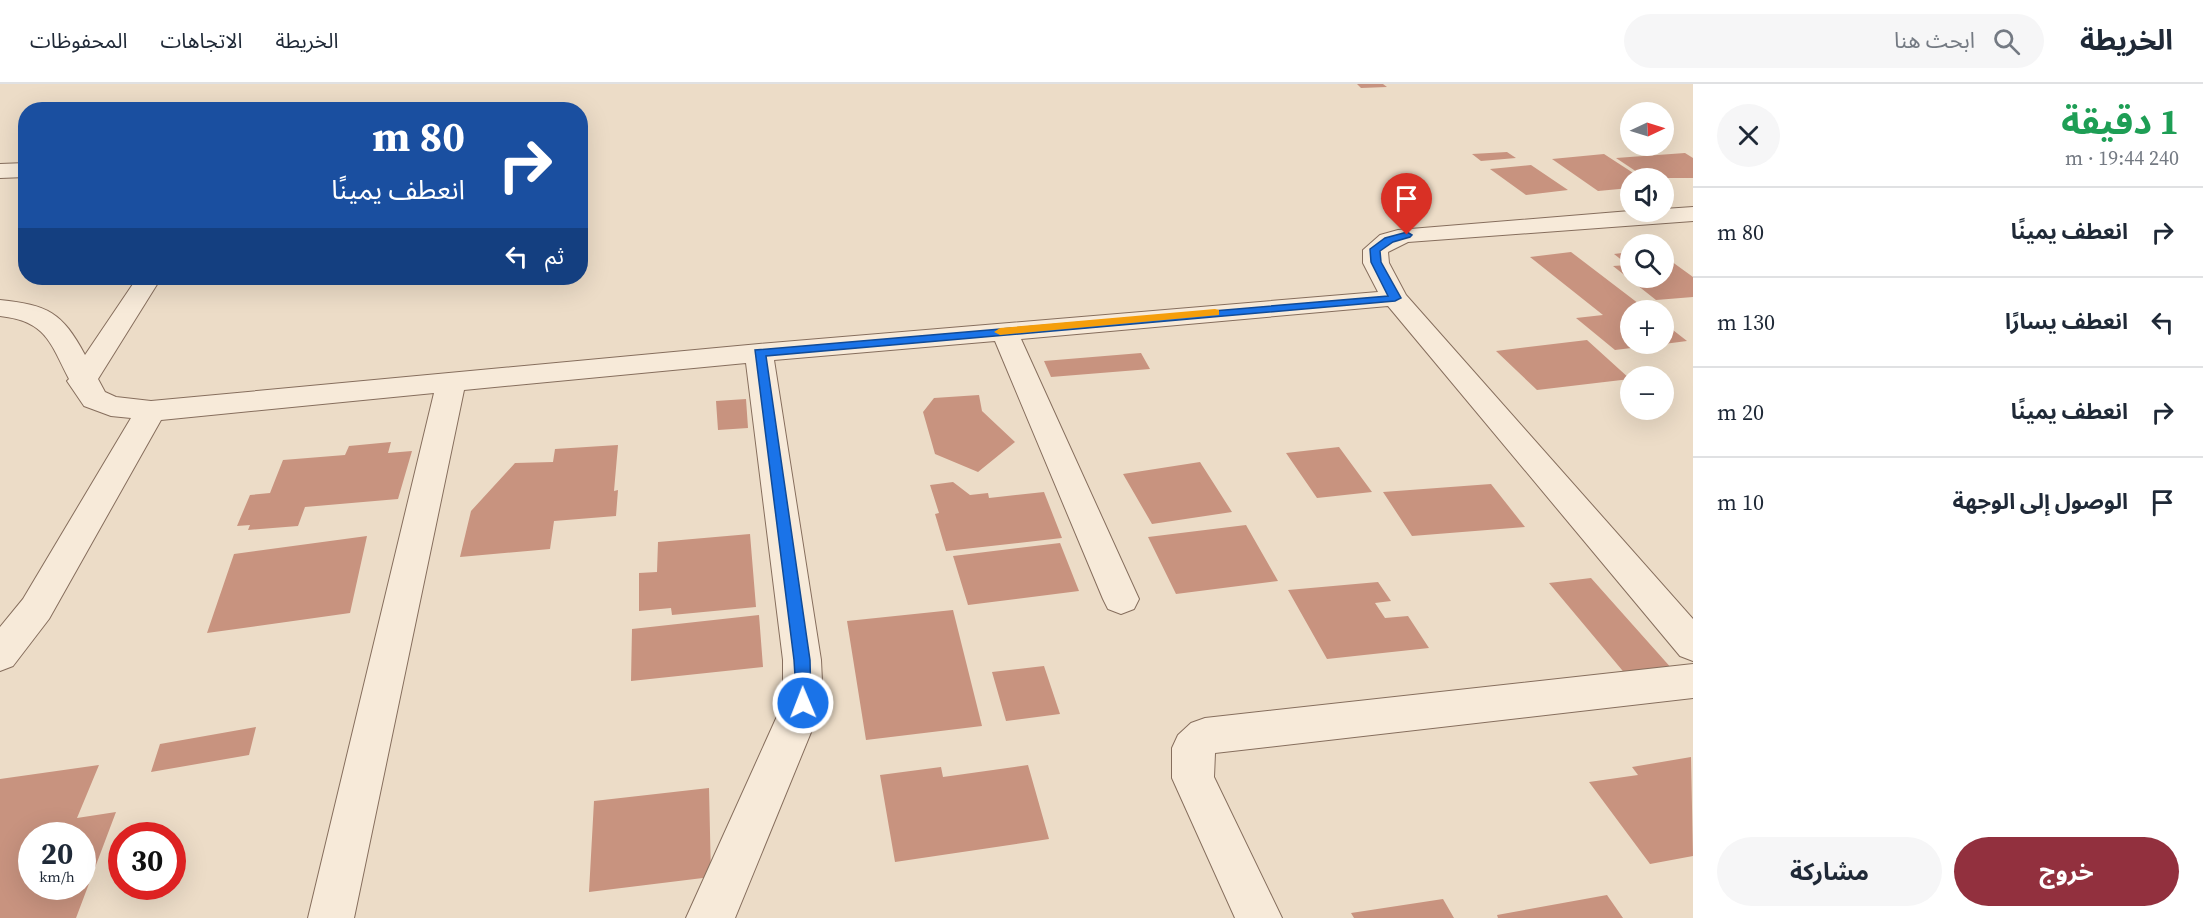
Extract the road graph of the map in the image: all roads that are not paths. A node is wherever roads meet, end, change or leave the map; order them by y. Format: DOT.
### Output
graph roads {
  1 [pos="18,170"];
  2 [pos="0,171"];
  3 [pos="1693,214"];
  4 [pos="144,285"];
  5 [pos="1395,298"];
  6 [pos="0,308"];
  7 [pos="1004,331"];
  8 [pos="759,353"];
  9 [pos="82,381"];
  10 [pos="451,383"];
  11 [pos="151,411"];
  12 [pos="1121,599"];
  13 [pos="1693,645"];
  14 [pos="0,655"];
  15 [pos="1693,681"];
  16 [pos="331,918"];
  17 [pos="709,918"];
  18 [pos="1259,918"];
  1 -- 2 [label="street"];
  3 -- 5 [label="street"];
  4 -- 9 [label="street"];
  5 -- 7 [label="street"];
  5 -- 13 [label="street"];
  6 -- 9 [label="street"];
  7 -- 8 [label="street"];
  7 -- 12 [label="street"];
  8 -- 10 [label="street"];
  8 -- 17 [label="street"];
  9 -- 11 [label="street"];
  10 -- 11 [label="street"];
  10 -- 16 [label="street"];
  11 -- 14 [label="street"];
  15 -- 18 [label="street"];
}
